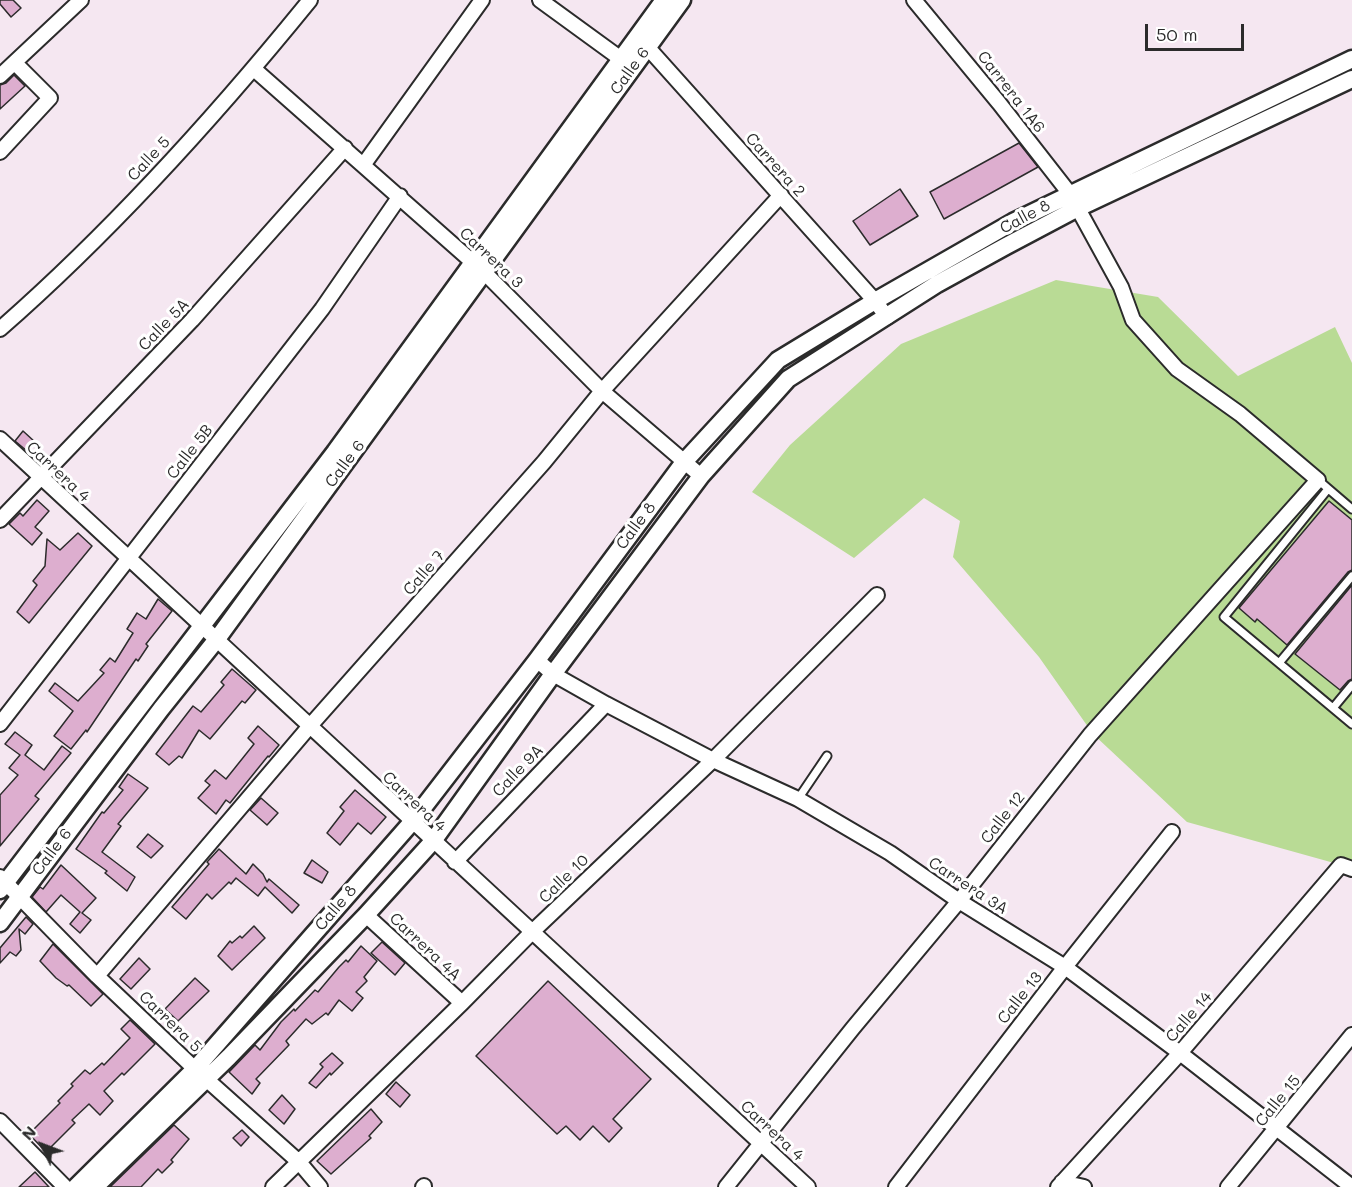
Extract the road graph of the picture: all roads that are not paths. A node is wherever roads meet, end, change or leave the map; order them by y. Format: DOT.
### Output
graph roads {
  1 [pos="81,0"];
  2 [pos="310,0"];
  3 [pos="482,0"];
  4 [pos="540,0"];
  5 [pos="664,0"];
  6 [pos="682,0"];
  7 [pos="914,0"];
  8 [pos="643,42"];
  9 [pos="621,59"];
  10 [pos="1352,59"];
  11 [pos="15,63"];
  12 [pos="254,69"];
  13 [pos="0,76"];
  14 [pos="1352,79"];
  15 [pos="345,148"];
  16 [pos="0,152"];
  17 [pos="364,164"];
  18 [pos="781,195"];
  19 [pos="400,196"];
  20 [pos="1073,201"];
  21 [pos="479,267"];
  22 [pos="875,301"];
  23 [pos="887,316"];
  24 [pos="0,329"];
  25 [pos="602,391"];
  26 [pos="0,439"];
  27 [pos="341,457"];
  28 [pos="684,462"];
  29 [pos="701,476"];
  30 [pos="39,478"];
  31 [pos="1323,484"];
  32 [pos="1352,509"];
  33 [pos="0,520"];
  34 [pos="127,559"];
  35 [pos="1352,576"];
  36 [pos="877,595"];
  37 [pos="202,626"];
  38 [pos="217,639"];
  39 [pos="537,660"];
  40 [pos="1279,663"];
  41 [pos="554,674"];
  42 [pos="1352,685"];
  43 [pos="147,698"];
  44 [pos="606,704"];
  45 [pos="1333,708"];
  46 [pos="161,709"];
  47 [pos="0,724"];
  48 [pos="1352,724"];
  49 [pos="309,727"];
  50 [pos="827,756"];
  51 [pos="713,760"];
  52 [pos="798,799"];
  53 [pos="412,822"];
  54 [pos="1172,832"];
  55 [pos="433,841"];
  56 [pos="455,861"];
  57 [pos="1346,867"];
  58 [pos="2,883"];
  59 [pos="19,896"];
  60 [pos="959,901"];
  61 [pos="366,915"];
  62 [pos="0,923"];
  63 [pos="532,932"];
  64 [pos="1065,967"];
  65 [pos="97,976"];
  66 [pos="462,1004"];
  67 [pos="1352,1035"];
  68 [pos="1180,1053"];
  69 [pos="201,1074"];
  70 [pos="0,1121"];
  71 [pos="1276,1129"];
  72 [pos="761,1144"];
  73 [pos="299,1162"];
  74 [pos="1060,1185"];
  75 [pos="65,1187"];
  76 [pos="76,1187"];
  77 [pos="95,1187"];
  78 [pos="273,1187"];
  79 [pos="320,1187"];
  80 [pos="726,1187"];
  81 [pos="808,1187"];
  82 [pos="896,1187"];
  83 [pos="1084,1187"];
  84 [pos="1228,1187"];
  85 [pos="1352,1187"];
  1 -- 11 [label="street"];
  2 -- 12 [label="street, Calle 5"];
  3 -- 17 [label="street"];
  4 -- 9 [label="street"];
  5 -- 8 [label="street, Calle 6"];
  6 -- 8 [label="street, Calle 6"];
  7 -- 20 [label="street, Carrera 1A6"];
  8 -- 9 [label="street, Calle 6"];
  8 -- 18 [label="street, Carrera 2"];
  8 -- 21 [label="street, Calle 6"];
  9 -- 21 [label="street, Calle 6"];
  10 -- 20 [label="street, Calle 8"];
  11 -- 13 [label="street"];
  11 -- 16 [label="street"];
  12 -- 15 [label="street, Carrera 3"];
  12 -- 24 [label="street, Calle 5"];
  14 -- 20 [label="street, Calle 8"];
  15 -- 17 [label="street, Carrera 3"];
  15 -- 30 [label="street, Calle 5A"];
  17 -- 19 [label="street, Carrera 3"];
  18 -- 22 [label="street, Carrera 2"];
  18 -- 25 [label="street, Calle 7"];
  19 -- 21 [label="street, Carrera 3"];
  19 -- 34 [label="street, Calle 5B"];
  20 -- 22 [label="street, Calle 8"];
  20 -- 23 [label="street, Calle 8"];
  20 -- 31 [label="street, Carrera 1A6"];
  21 -- 25 [label="street, Carrera 3"];
  21 -- 27 [label="street, Calle 6"];
  22 -- 23 [label="street, Carrera 2"];
  22 -- 28 [label="street, Calle 8"];
  23 -- 29 [label="street, Calle 8"];
  25 -- 28 [label="street, Carrera 3"];
  25 -- 49 [label="street, Calle 7"];
  26 -- 30 [label="street, Carrera 4"];
  27 -- 37 [label="street, Calle 6"];
  27 -- 38 [label="street, Calle 6"];
  28 -- 29 [label="street, Carrera 3"];
  28 -- 39 [label="street, Calle 8"];
  29 -- 41 [label="street, Calle 8"];
  30 -- 33 [label="street, Calle 5A"];
  30 -- 34 [label="street, Carrera 4"];
  31 -- 32 [label="lane"];
  31 -- 40 [label="lane"];
  31 -- 60 [label="street, Calle 12"];
  34 -- 37 [label="street, Carrera 4"];
  34 -- 47 [label="street, Calle 5B"];
  35 -- 40 [label="lane"];
  36 -- 51 [label="street, Calle 10"];
  37 -- 38 [label="street, Carrera 4"];
  37 -- 43 [label="street, Calle 6"];
  38 -- 46 [label="street, Calle 6"];
  38 -- 49 [label="street, Carrera 4"];
  39 -- 41 [label="street, Carrera 3A"];
  39 -- 53 [label="street, Calle 8"];
  40 -- 45 [label="lane"];
  41 -- 44 [label="street, Carrera 3A"];
  41 -- 55 [label="street, Calle 8"];
  42 -- 45 [label="lane"];
  43 -- 46 [label="street"];
  43 -- 58 [label="street, Calle 6"];
  44 -- 51 [label="street, Carrera 3A"];
  44 -- 56 [label="street, Calle 9A"];
  45 -- 48 [label="lane"];
  46 -- 59 [label="street, Calle 6"];
  49 -- 53 [label="street, Carrera 4"];
  49 -- 65 [label="street, Calle 7"];
  50 -- 52 [label="lane"];
  51 -- 52 [label="street, Carrera 3A"];
  51 -- 63 [label="street, Calle 10"];
  52 -- 60 [label="street, Carrera 3A"];
  53 -- 55 [label="street, Carrera 4"];
  53 -- 69 [label="street, Calle 8"];
  54 -- 64 [label="street, Calle 13"];
  55 -- 56 [label="street, Carrera 4"];
  55 -- 61 [label="street, Calle 8"];
  56 -- 63 [label="street, Carrera 4"];
  57 -- 68 [label="street, Calle 14"];
  58 -- 59 [label="street, Carrera 5"];
  59 -- 62 [label="street, Calle 6"];
  59 -- 65 [label="street, Carrera 5"];
  60 -- 64 [label="street, Carrera 3A"];
  60 -- 72 [label="street, Calle 12"];
  61 -- 66 [label="street, Carrera 4A"];
  61 -- 69 [label="street, Calle 8"];
  63 -- 66 [label="street, Calle 10"];
  63 -- 72 [label="street, Carrera 4"];
  64 -- 68 [label="street, Carrera 3A"];
  64 -- 82 [label="street, Calle 13"];
  65 -- 69 [label="street, Carrera 5"];
  66 -- 73 [label="street, Calle 10"];
  67 -- 71 [label="street, Calle 15"];
  68 -- 71 [label="street, Carrera 3A"];
  68 -- 74 [label="street, Calle 14"];
  69 -- 73 [label="street, Carrera 5"];
  69 -- 76 [label="street, Calle 8"];
  69 -- 77 [label="street, Calle 8"];
  70 -- 75 [label="street"];
  71 -- 84 [label="street, Calle 15"];
  71 -- 85 [label="street, Carrera 3A"];
  72 -- 80 [label="street, Calle 12"];
  72 -- 81 [label="street, Carrera 4"];
  73 -- 78 [label="street, Calle 10"];
  73 -- 79 [label="street, Carrera 5"];
  74 -- 83 [label="street"];
}
